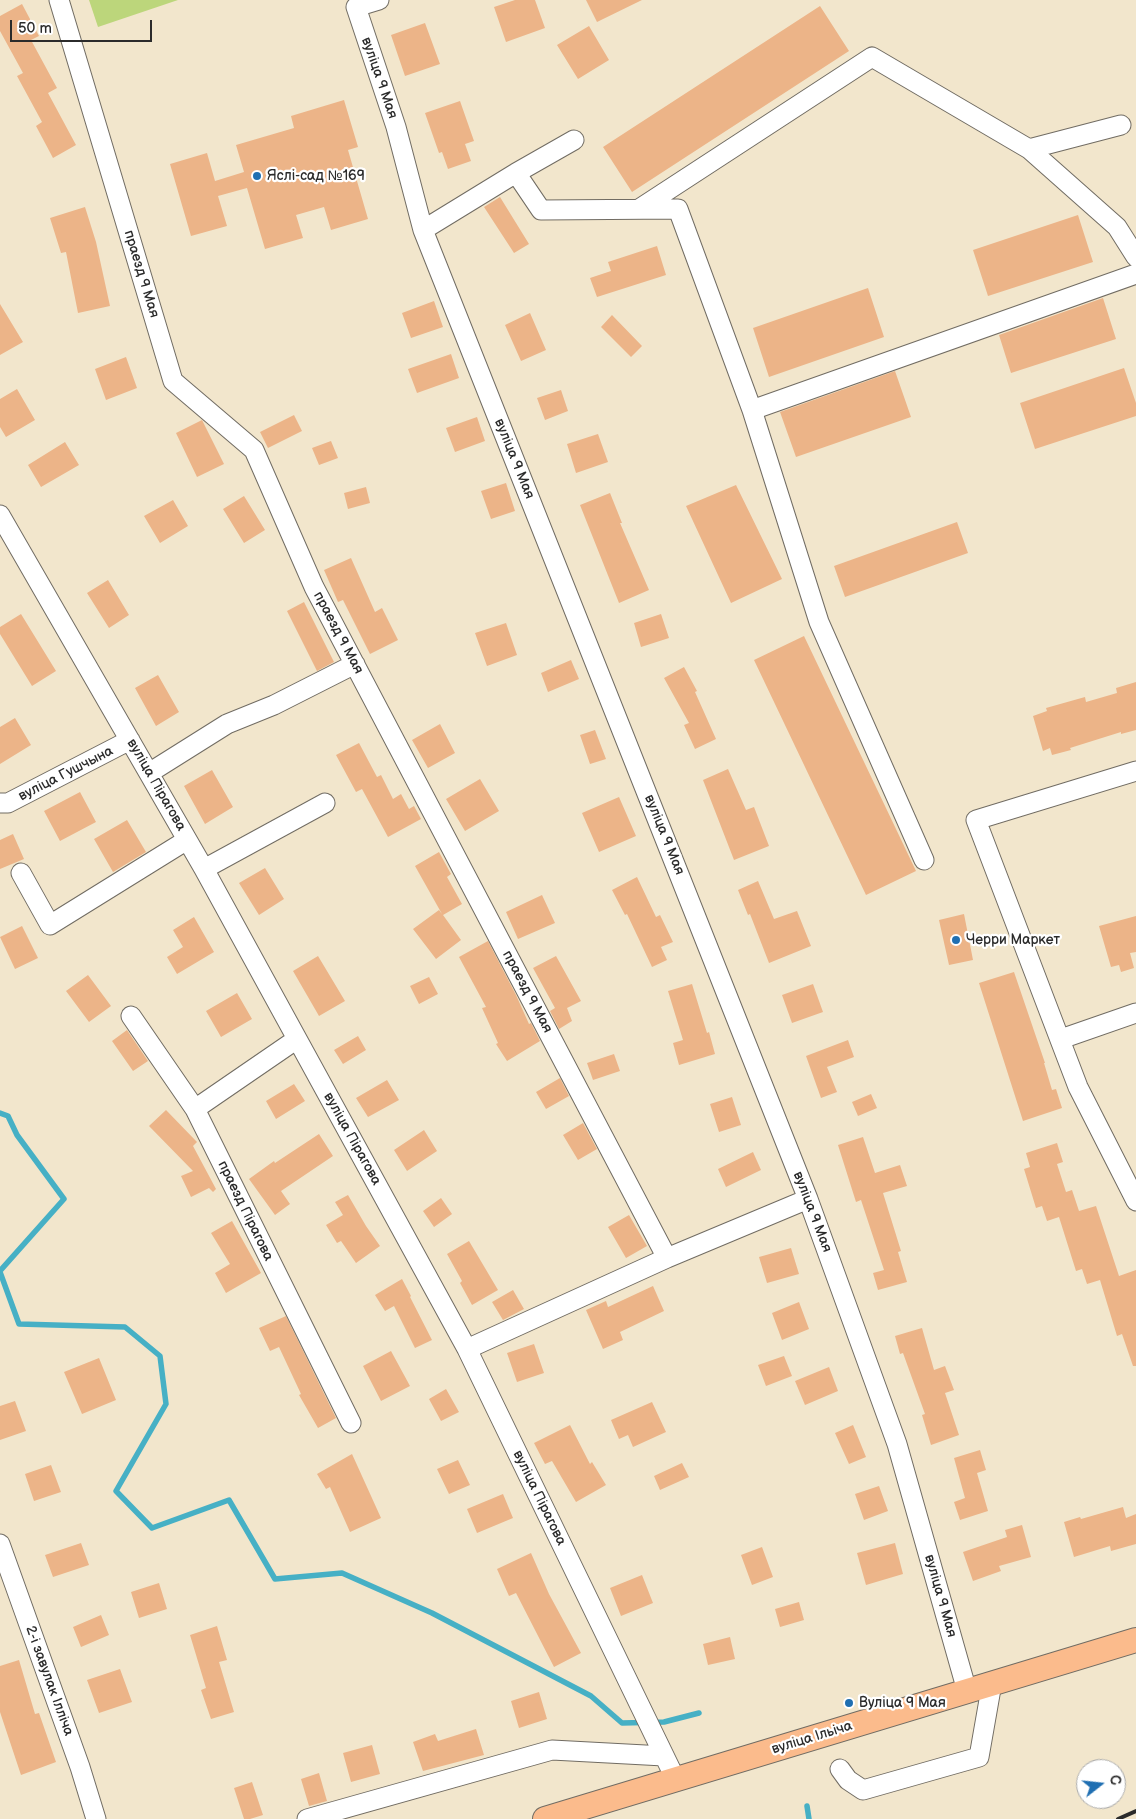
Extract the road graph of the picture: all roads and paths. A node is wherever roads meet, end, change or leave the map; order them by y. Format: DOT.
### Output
graph roads {
  1 [pos="59,0"];
  2 [pos="379,0"];
  3 [pos="1121,125"];
  4 [pos="574,140"];
  5 [pos="1029,149"];
  6 [pos="516,173"];
  7 [pos="639,209"];
  8 [pos="423,230"];
  9 [pos="1136,257"];
  10 [pos="1136,274"];
  11 [pos="752,410"];
  12 [pos="0,515"];
  13 [pos="354,664"];
  14 [pos="130,740"];
  15 [pos="1136,771"];
  16 [pos="149,773"];
  17 [pos="0,802"];
  18 [pos="325,803"];
  19 [pos="187,840"];
  20 [pos="924,860"];
  21 [pos="204,869"];
  22 [pos="21,873"];
  23 [pos="1136,1013"];
  24 [pos="131,1016"];
  25 [pos="1061,1038"];
  26 [pos="297,1039"];
  27 [pos="195,1109"];
  28 [pos="808,1199"];
  29 [pos="1136,1200"];
  30 [pos="667,1258"];
  31 [pos="467,1349"];
  32 [pos="351,1423"];
  33 [pos="0,1544"];
  34 [pos="1136,1640"];
  35 [pos="992,1683"];
  36 [pos="967,1690"];
  37 [pos="664,1756"];
  38 [pos="840,1769"];
  39 [pos="675,1778"];
  40 [pos="96,1819"];
  41 [pos="308,1819"];
  42 [pos="545,1819"];
  1 -- 13 [label="street, праезд 9 Мая"];
  2 -- 8 [label="street, вуліца 9 Мая"];
  3 -- 5 [label="street"];
  4 -- 6 [label="street"];
  5 -- 7 [label="street"];
  5 -- 9 [label="street"];
  6 -- 7 [label="street"];
  6 -- 8 [label="street"];
  7 -- 11 [label="street"];
  8 -- 28 [label="street, вуліца 9 Мая"];
  10 -- 11 [label="street"];
  11 -- 20 [label="street"];
  12 -- 14 [label="street, вуліца Пірагова"];
  13 -- 16 [label="street"];
  13 -- 30 [label="street, праезд 9 Мая"];
  14 -- 16 [label="street, вуліца Пірагова"];
  14 -- 17 [label="street, вуліца Гушчына"];
  15 -- 25 [label="street"];
  16 -- 19 [label="street, вуліца Пірагова"];
  18 -- 21 [label="street"];
  19 -- 21 [label="street, вуліца Пірагова"];
  19 -- 22 [label="street"];
  21 -- 26 [label="street, вуліца Пірагова"];
  23 -- 25 [label="street"];
  24 -- 27 [label="street, праезд Пірагова"];
  25 -- 29 [label="street"];
  26 -- 27 [label="street"];
  26 -- 31 [label="street, вуліца Пірагова"];
  27 -- 32 [label="street, праезд Пірагова"];
  28 -- 30 [label="street"];
  28 -- 36 [label="street, вуліца 9 Мая"];
  30 -- 31 [label="street"];
  31 -- 37 [label="street, вуліца Пірагова"];
  33 -- 40 [label="street, 2-і завулак Ілліча"];
  34 -- 35 [label="main road, вуліца Ільіча"];
  35 -- 36 [label="main road, вуліца Ільіча"];
  35 -- 38 [label="street"];
  36 -- 39 [label="main road, вуліца Ільіча"];
  37 -- 39 [label="street, вуліца Пірагова"];
  37 -- 41 [label="street"];
  39 -- 42 [label="main road, вуліца Ільіча"];
}
